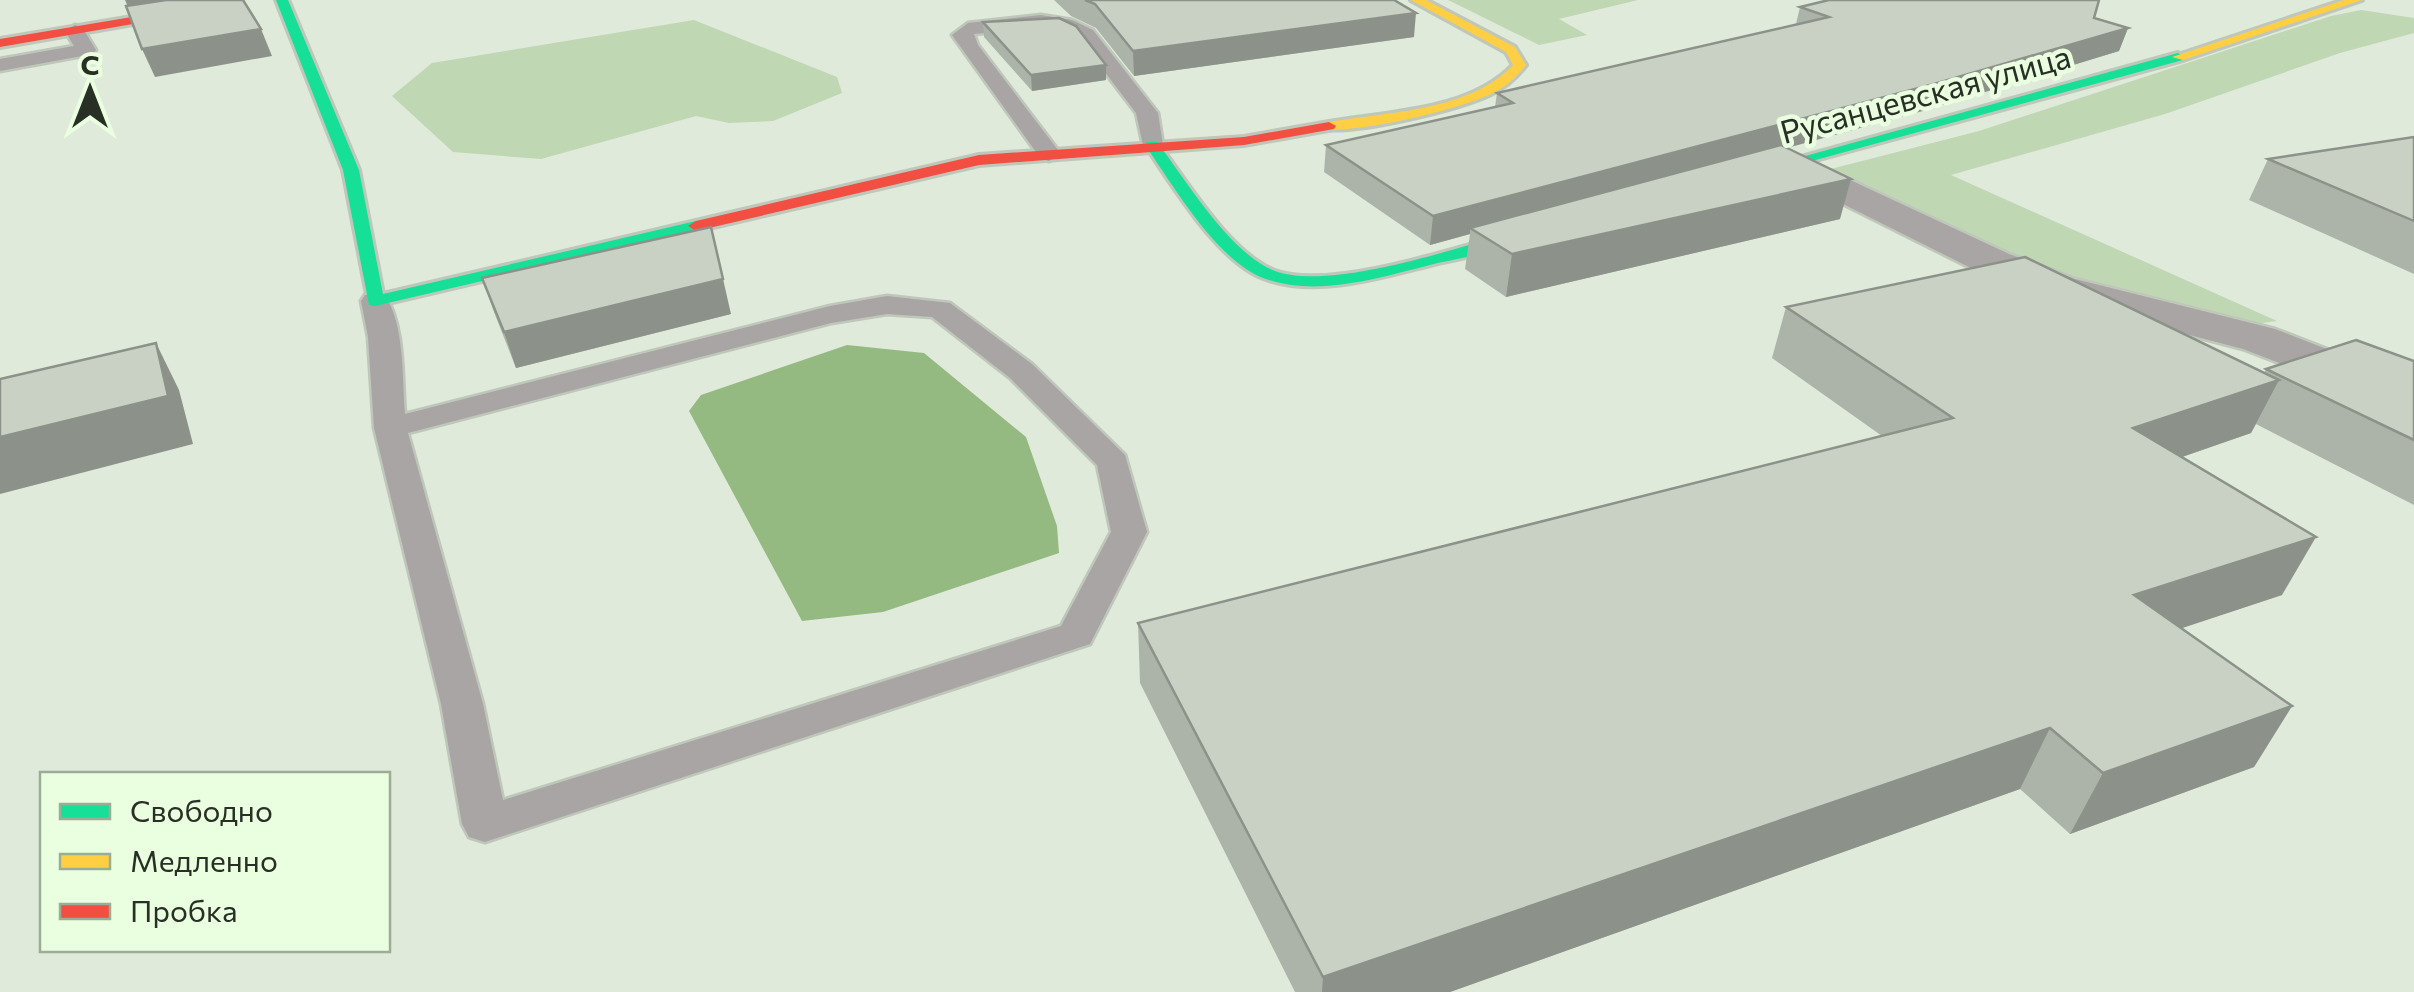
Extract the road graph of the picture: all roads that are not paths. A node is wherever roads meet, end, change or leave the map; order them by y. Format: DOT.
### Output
graph roads {
  1 [pos="282,0"];
  2 [pos="1417,0"];
  3 [pos="2356,0"];
  4 [pos="223,6"];
  5 [pos="75,31"];
  6 [pos="0,44"];
  7 [pos="0,65"];
  8 [pos="1152,145"];
  9 [pos="1049,154"];
  10 [pos="1790,163"];
  11 [pos="1722,181"];
  12 [pos="1561,224"];
  13 [pos="375,302"];
  14 [pos="2414,400"];
  15 [pos="390,428"];
  1 -- 13 [label="street"];
  2 -- 8 [label="street"];
  3 -- 10 [label="street, Русанцевская улица"];
  4 -- 5 [label="street"];
  5 -- 6 [label="street"];
  5 -- 7 [label="lane"];
  8 -- 9 [label="street"];
  8 -- 9 [label="lane"];
  8 -- 12 [label="street"];
  9 -- 13 [label="street"];
  10 -- 11 [label="street, Русанцевская улица"];
  10 -- 14 [label="street"];
  13 -- 15 [label="lane"];
  15 -- 15 [label="lane"];
}
